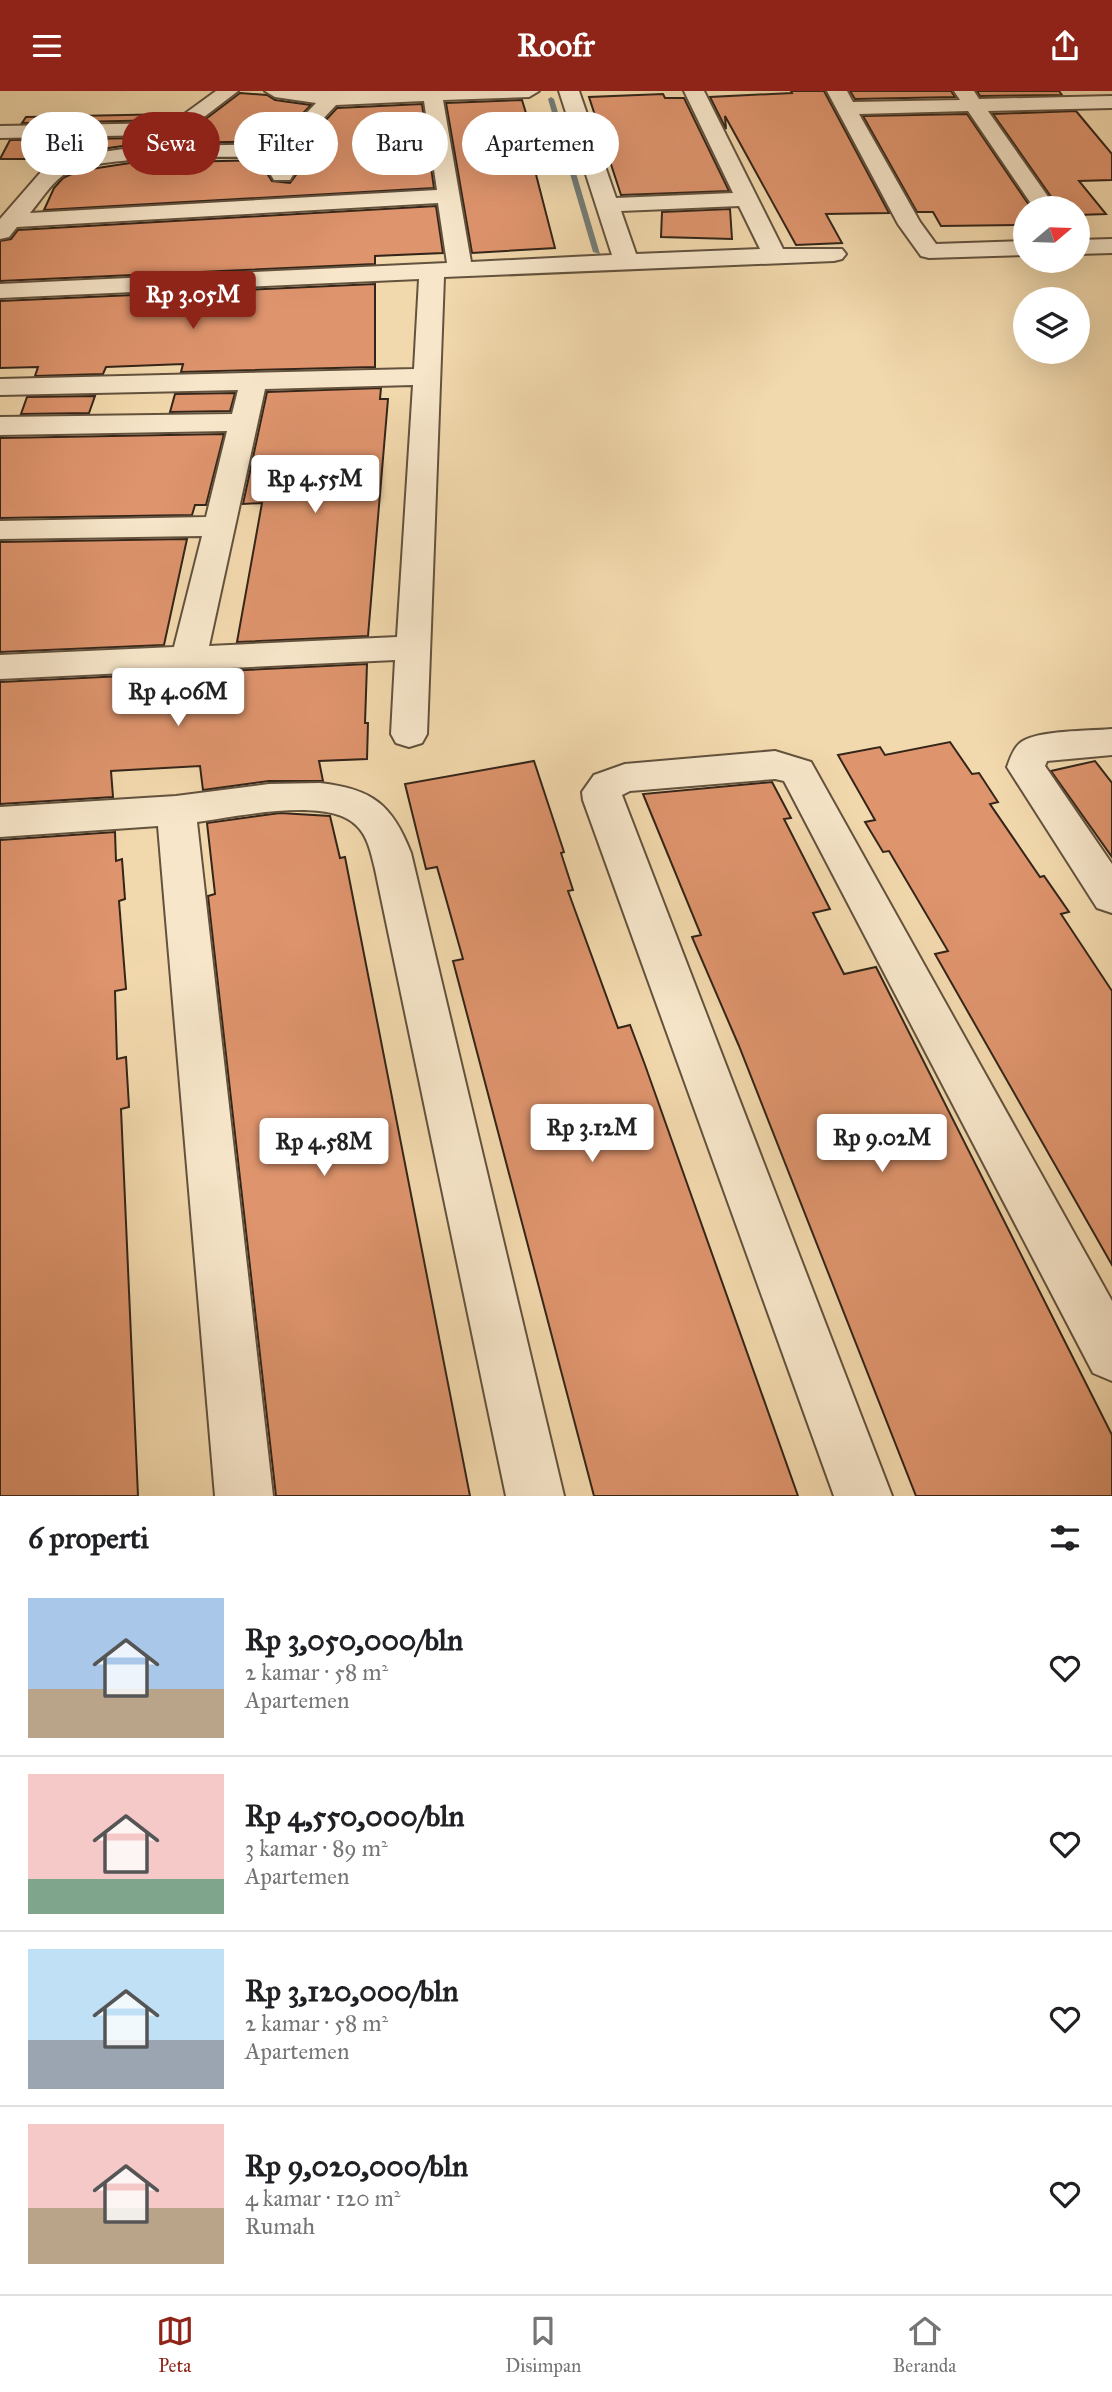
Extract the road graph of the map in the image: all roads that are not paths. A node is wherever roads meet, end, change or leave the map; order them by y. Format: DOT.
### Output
graph roads {
  1 [pos="228,91"];
  2 [pos="275,91"];
  3 [pos="529,91"];
  4 [pos="569,91"];
  5 [pos="589,91"];
  6 [pos="694,91"];
  7 [pos="433,94"];
  8 [pos="333,95"];
  9 [pos="968,98"];
  10 [pos="1097,99"];
  11 [pos="846,109"];
  12 [pos="200,112"];
  13 [pos="318,112"];
  14 [pos="1112,122"];
  15 [pos="1010,124"];
  16 [pos="985,125"];
  17 [pos="122,130"];
  18 [pos="0,132"];
  19 [pos="122,156"];
  20 [pos="283,175"];
  21 [pos="449,196"];
  22 [pos="1036,196"];
  23 [pos="748,199"];
  24 [pos="282,205"];
  25 [pos="607,205"];
  26 [pos="5,227"];
  27 [pos="1112,246"];
  28 [pos="1090,247"];
  29 [pos="1013,248"];
  30 [pos="834,254"];
  31 [pos="775,255"];
  32 [pos="626,261"];
  33 [pos="441,276"];
  34 [pos="0,291"];
  35 [pos="0,308"];
  36 [pos="427,377"];
  37 [pos="253,382"];
  38 [pos="4,395"];
  39 [pos="244,422"];
  40 [pos="0,426"];
  41 [pos="220,526"];
  42 [pos="0,530"];
  43 [pos="414,648"];
  44 [pos="189,659"];
  45 [pos="0,667"];
  46 [pos="409,734"];
  47 [pos="1112,742"];
  48 [pos="176,810"];
  49 [pos="0,822"];
  50 [pos="1112,897"];
  51 [pos="1112,1354"];
  52 [pos="244,1496"];
  53 [pos="535,1496"];
  54 [pos="863,1496"];
  1 -- 12 [label="street"];
  2 -- 8 [label="street"];
  3 -- 7 [label="street"];
  4 -- 5 [label="street"];
  4 -- 25 [label="street"];
  6 -- 23 [label="street"];
  7 -- 8 [label="street"];
  7 -- 21 [label="street"];
  8 -- 13 [label="street"];
  9 -- 10 [label="street"];
  9 -- 11 [label="street"];
  9 -- 16 [label="street"];
  10 -- 14 [label="street"];
  11 -- 16 [label="street"];
  11 -- 29 [label="street"];
  15 -- 16 [label="street"];
  16 -- 22 [label="street"];
  17 -- 18 [label="street"];
  19 -- 26 [label="street"];
  20 -- 24 [label="street"];
  21 -- 24 [label="street"];
  21 -- 33 [label="street"];
  23 -- 25 [label="street"];
  23 -- 31 [label="street"];
  24 -- 26 [label="street"];
  25 -- 32 [label="street"];
  27 -- 28 [label="street"];
  30 -- 31 [label="street"];
  31 -- 32 [label="street"];
  32 -- 33 [label="street"];
  33 -- 34 [label="street"];
  33 -- 35 [label="street"];
  33 -- 36 [label="street"];
  36 -- 37 [label="street"];
  36 -- 43 [label="street"];
  37 -- 38 [label="street"];
  37 -- 39 [label="street"];
  39 -- 40 [label="street"];
  39 -- 41 [label="street"];
  41 -- 42 [label="street"];
  41 -- 44 [label="street"];
  43 -- 44 [label="street"];
  43 -- 46 [label="street"];
  44 -- 45 [label="street"];
  47 -- 50 [label="street"];
  48 -- 49 [label="street"];
  48 -- 52 [label="street"];
  48 -- 53 [label="street"];
  51 -- 54 [label="street"];
}
